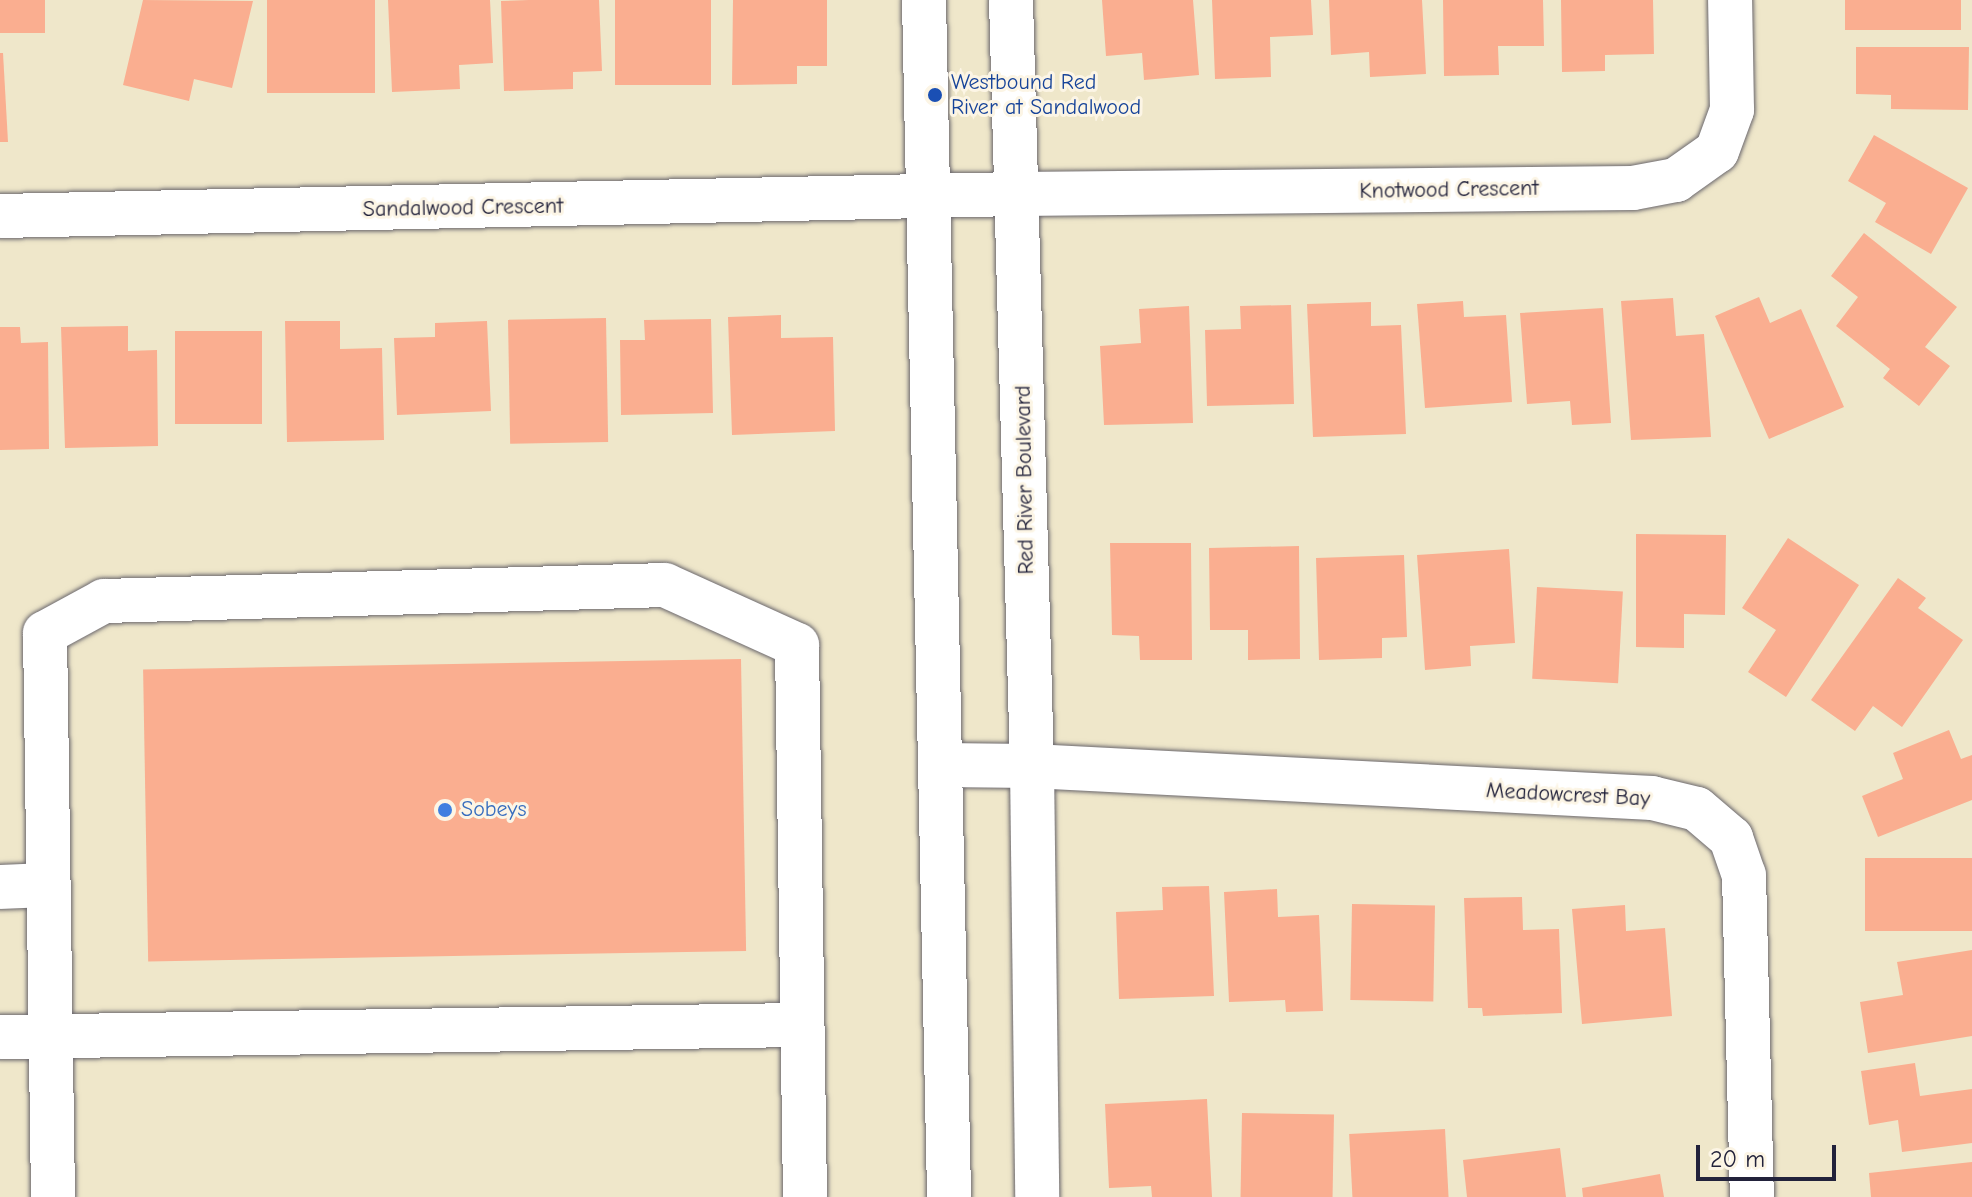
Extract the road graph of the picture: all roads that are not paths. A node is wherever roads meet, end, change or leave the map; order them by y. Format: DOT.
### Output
graph roads {
  1 [pos="924,0"];
  2 [pos="1011,0"];
  3 [pos="1730,0"];
  4 [pos="1017,194"];
  5 [pos="927,199"];
  6 [pos="0,216"];
  7 [pos="941,765"];
  8 [pos="1032,766"];
  9 [pos="48,885"];
  10 [pos="0,887"];
  11 [pos="802,1025"];
  12 [pos="0,1037"];
  13 [pos="50,1037"];
  14 [pos="53,1197"];
  15 [pos="805,1197"];
  16 [pos="949,1197"];
  17 [pos="1037,1197"];
  18 [pos="1752,1197"];
  1 -- 5 [label="street"];
  2 -- 4 [label="street, Red River Boulevard"];
  3 -- 4 [label="street, Knotwood Crescent"];
  4 -- 5 [label="street"];
  4 -- 8 [label="street, Red River Boulevard"];
  5 -- 6 [label="street, Sandalwood Crescent"];
  5 -- 7 [label="street"];
  7 -- 8 [label="street"];
  7 -- 16 [label="street"];
  8 -- 17 [label="street, Red River Boulevard"];
  8 -- 18 [label="street, Meadowcrest Bay"];
  9 -- 10 [label="street"];
  9 -- 11 [label="street"];
  9 -- 13 [label="street"];
  11 -- 13 [label="street"];
  11 -- 15 [label="street"];
  12 -- 13 [label="street"];
  13 -- 14 [label="street"];
}
